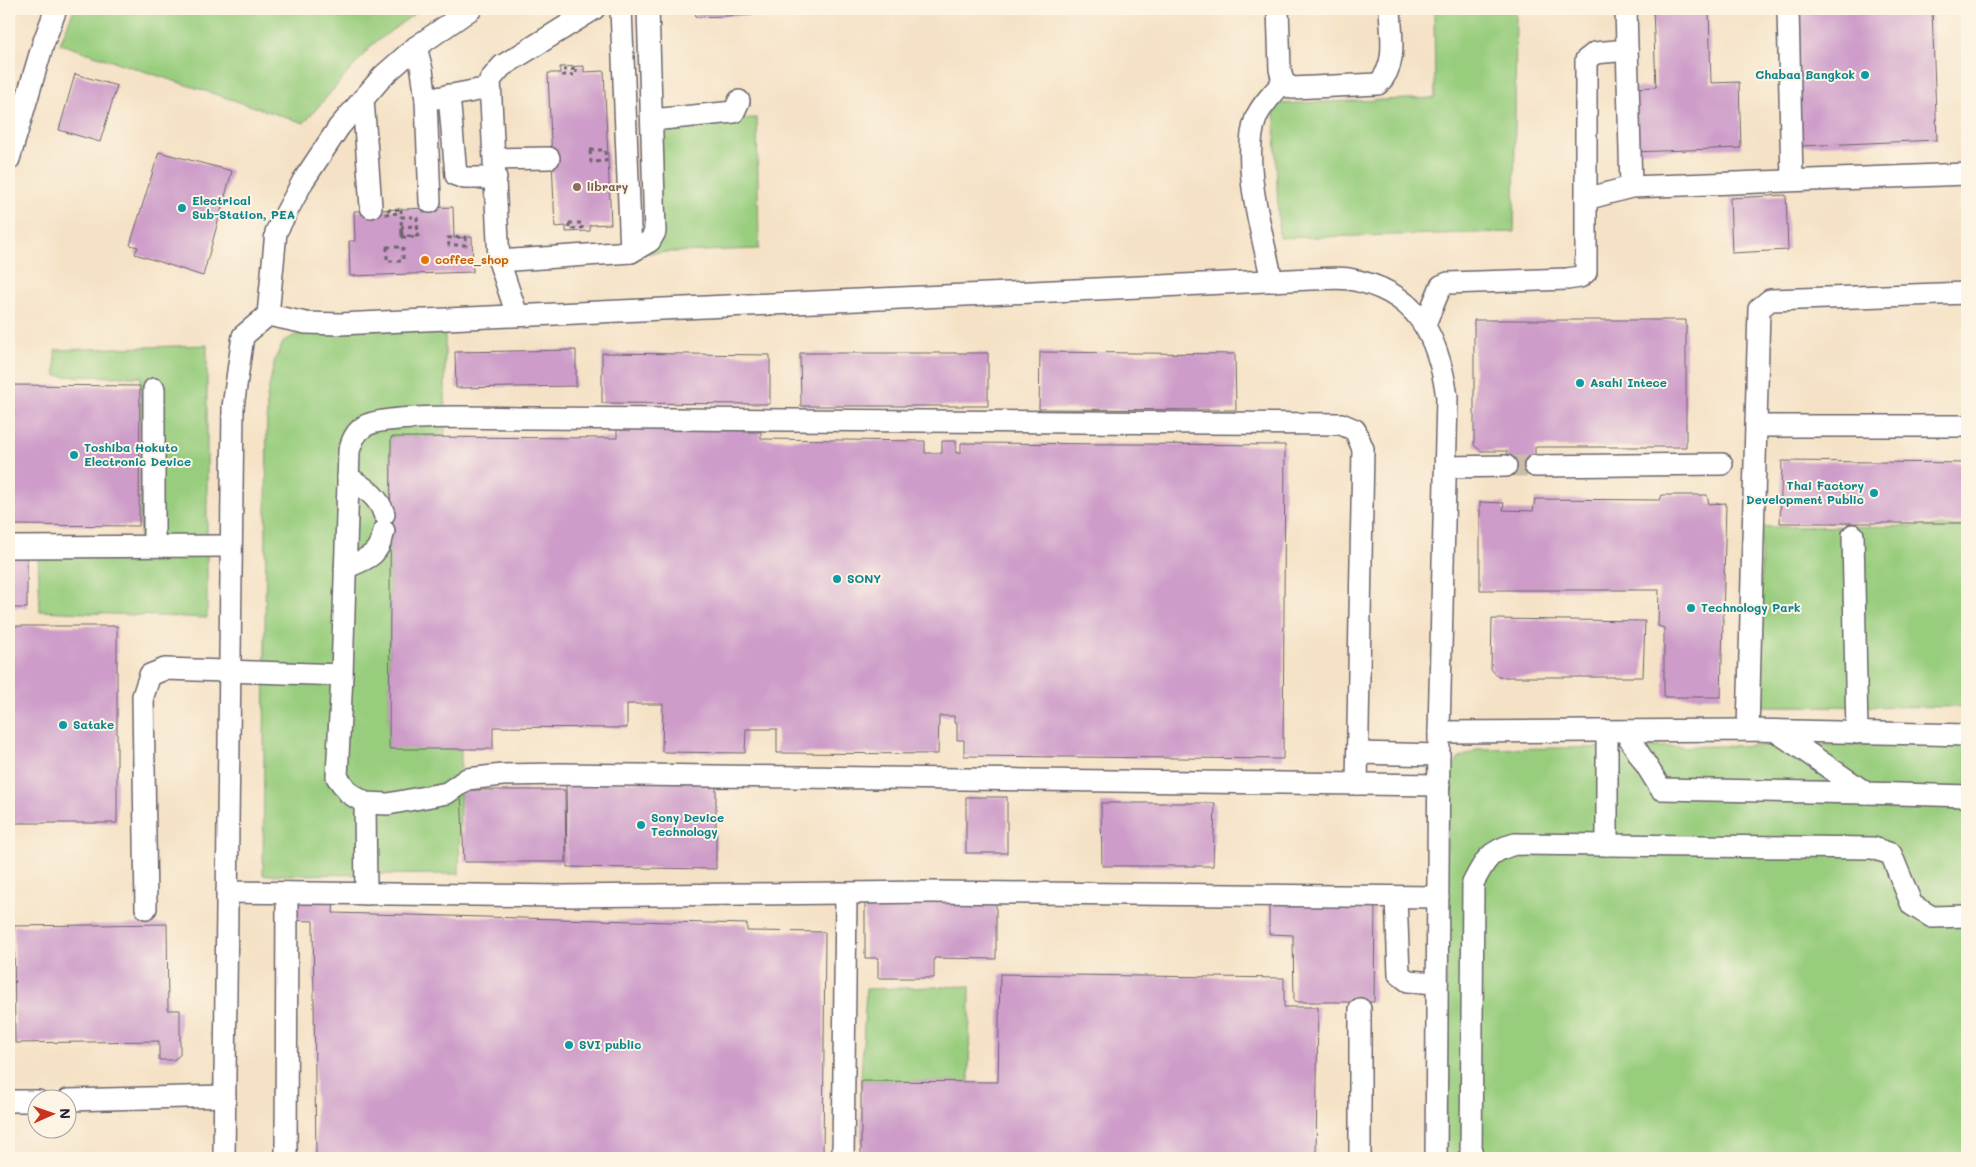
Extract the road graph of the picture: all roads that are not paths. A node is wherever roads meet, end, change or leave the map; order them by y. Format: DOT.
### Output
graph roads {
  1 [pos="56,9"];
  2 [pos="471,9"];
  3 [pos="594,9"];
  4 [pos="621,9"];
  5 [pos="648,9"];
  6 [pos="1278,9"];
  7 [pos="1390,9"];
  8 [pos="1626,9"];
  9 [pos="1788,9"];
  10 [pos="416,46"];
  11 [pos="1627,50"];
  12 [pos="1283,82"];
  13 [pos="489,88"];
  14 [pos="426,95"];
  15 [pos="449,95"];
  16 [pos="363,99"];
  17 [pos="739,101"];
  18 [pos="652,120"];
  19 [pos="549,158"];
  20 [pos="9,159"];
  21 [pos="495,169"];
  22 [pos="1967,174"];
  23 [pos="1792,180"];
  24 [pos="1631,187"];
  25 [pos="1586,199"];
  26 [pos="424,209"];
  27 [pos="378,210"];
  28 [pos="631,252"];
  29 [pos="499,261"];
  30 [pos="1272,281"];
  31 [pos="1967,293"];
  32 [pos="268,315"];
  33 [pos="517,315"];
  34 [pos="1425,324"];
  35 [pos="154,389"];
  36 [pos="1756,426"];
  37 [pos="1967,426"];
  38 [pos="1722,464"];
  39 [pos="1506,466"];
  40 [pos="1535,466"];
  41 [pos="1446,467"];
  42 [pos="348,477"];
  43 [pos="1852,535"];
  44 [pos="154,545"];
  45 [pos="231,546"];
  46 [pos="9,547"];
  47 [pos="345,568"];
  48 [pos="230,671"];
  49 [pos="342,675"];
  50 [pos="1748,730"];
  51 [pos="1616,731"];
  52 [pos="1776,731"];
  53 [pos="1439,732"];
  54 [pos="1856,733"];
  55 [pos="1967,735"];
  56 [pos="1358,753"];
  57 [pos="1439,755"];
  58 [pos="1358,784"];
  59 [pos="1439,784"];
  60 [pos="1866,793"];
  61 [pos="1967,796"];
  62 [pos="365,804"];
  63 [pos="1607,845"];
  64 [pos="257,893"];
  65 [pos="366,894"];
  66 [pos="846,894"];
  67 [pos="1396,896"];
  68 [pos="1438,897"];
  69 [pos="146,908"];
  70 [pos="1967,916"];
  71 [pos="1437,982"];
  72 [pos="1360,1009"];
  73 [pos="225,1096"];
  74 [pos="78,1100"];
  75 [pos="9,1101"];
  76 [pos="28,1101"];
  77 [pos="224,1158"];
  78 [pos="286,1158"];
  79 [pos="843,1158"];
  80 [pos="1360,1158"];
  81 [pos="1436,1158"];
  82 [pos="1471,1158"];
  1 -- 20 [label="street"];
  2 -- 10 [label="street"];
  3 -- 13 [label="street"];
  4 -- 28 [label="street"];
  5 -- 18 [label="street"];
  6 -- 12 [label="street"];
  7 -- 12 [label="street"];
  8 -- 11 [label="street"];
  9 -- 23 [label="street"];
  10 -- 14 [label="street"];
  10 -- 16 [label="street"];
  11 -- 24 [label="street"];
  11 -- 25 [label="street"];
  12 -- 30 [label="street"];
  13 -- 15 [label="street"];
  13 -- 21 [label="street"];
  14 -- 15 [label="street"];
  14 -- 26 [label="street"];
  15 -- 21 [label="street"];
  16 -- 27 [label="street"];
  16 -- 32 [label="street"];
  17 -- 18 [label="street"];
  18 -- 28 [label="street"];
  19 -- 21 [label="street"];
  21 -- 29 [label="street"];
  22 -- 23 [label="street"];
  23 -- 24 [label="street"];
  24 -- 25 [label="street"];
  25 -- 34 [label="street"];
  28 -- 29 [label="street"];
  29 -- 33 [label="street"];
  30 -- 33 [label="street"];
  30 -- 34 [label="street"];
  31 -- 36 [label="street"];
  32 -- 33 [label="street"];
  32 -- 45 [label="street"];
  34 -- 41 [label="street"];
  35 -- 44 [label="street"];
  36 -- 37 [label="street"];
  36 -- 50 [label="street"];
  38 -- 40 [label="street"];
  39 -- 41 [label="street"];
  41 -- 53 [label="street"];
  42 -- 47 [label="street"];
  42 -- 47 [label="street"];
  42 -- 56 [label="street"];
  43 -- 54 [label="street"];
  44 -- 45 [label="street"];
  44 -- 46 [label="street"];
  45 -- 48 [label="street"];
  47 -- 49 [label="street"];
  48 -- 49 [label="street"];
  48 -- 64 [label="street"];
  48 -- 69 [label="street"];
  49 -- 62 [label="street"];
  50 -- 51 [label="street"];
  50 -- 52 [label="street"];
  51 -- 53 [label="street"];
  51 -- 60 [label="street"];
  51 -- 63 [label="street"];
  52 -- 54 [label="street"];
  52 -- 60 [label="street"];
  53 -- 57 [label="street"];
  54 -- 55 [label="street"];
  56 -- 57 [label="street"];
  56 -- 58 [label="street"];
  57 -- 59 [label="street"];
  58 -- 59 [label="street"];
  58 -- 62 [label="street"];
  59 -- 68 [label="street"];
  60 -- 61 [label="street"];
  62 -- 65 [label="street"];
  63 -- 70 [label="street"];
  63 -- 82 [label="street"];
  64 -- 65 [label="street"];
  64 -- 73 [label="street"];
  64 -- 78 [label="street"];
  65 -- 66 [label="street"];
  66 -- 67 [label="street"];
  66 -- 79 [label="street"];
  67 -- 68 [label="street"];
  67 -- 71 [label="street"];
  68 -- 71 [label="street"];
  71 -- 81 [label="street"];
  72 -- 80 [label="street"];
  73 -- 74 [label="street"];
  73 -- 77 [label="street"];
  75 -- 76 [label="street"];
}
